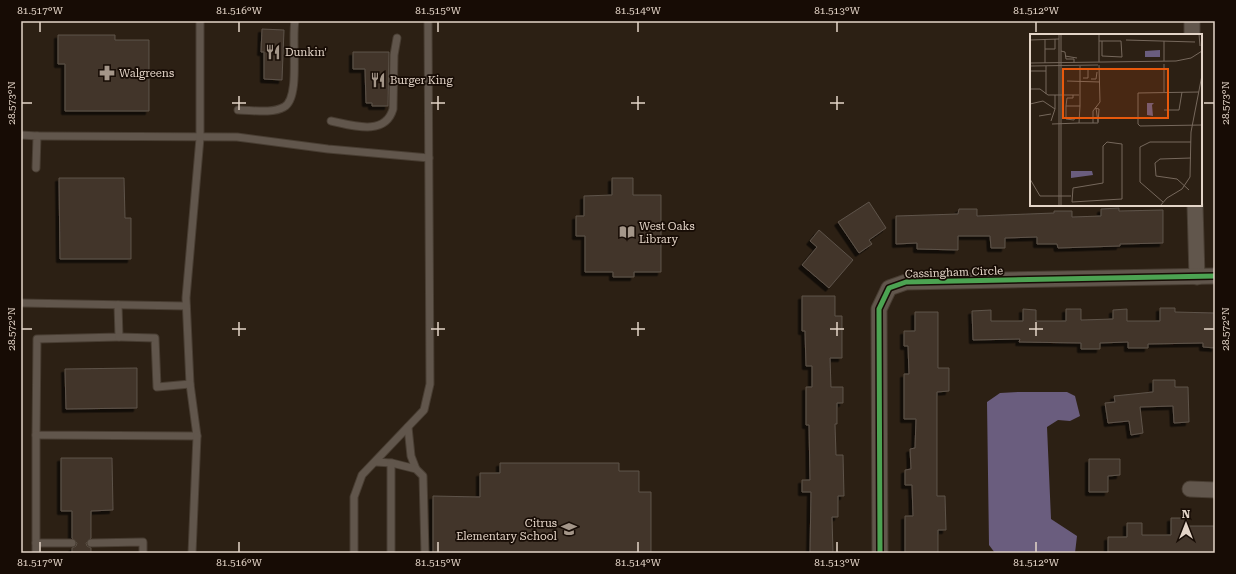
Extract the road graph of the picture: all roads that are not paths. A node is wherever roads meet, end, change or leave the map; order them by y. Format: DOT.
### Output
graph roads {
  1 [pos="200,21"];
  2 [pos="295,21"];
  3 [pos="428,21"];
  4 [pos="1192,21"];
  5 [pos="1192,34"];
  6 [pos="396,38"];
  7 [pos="238,110"];
  8 [pos="331,121"];
  9 [pos="21,135"];
  10 [pos="38,136"];
  11 [pos="200,138"];
  12 [pos="429,158"];
  13 [pos="36,168"];
  14 [pos="1195,206"];
  15 [pos="1215,276"];
  16 [pos="1197,277"];
  17 [pos="21,303"];
  18 [pos="118,305"];
  19 [pos="186,306"];
  20 [pos="119,337"];
  21 [pos="190,384"];
  22 [pos="408,427"];
  23 [pos="36,435"];
  24 [pos="197,436"];
  25 [pos="375,462"];
  26 [pos="390,463"];
  27 [pos="416,469"];
  28 [pos="1190,489"];
  29 [pos="1215,490"];
  30 [pos="36,543"];
  31 [pos="72,543"];
  32 [pos="91,543"];
  33 [pos="36,553"];
  34 [pos="143,553"];
  35 [pos="192,553"];
  36 [pos="354,553"];
  37 [pos="392,553"];
  38 [pos="425,553"];
  39 [pos="880,553"];
  1 -- 11 [label="lane"];
  2 -- 7 [label="lane"];
  3 -- 12 [label="lane"];
  4 -- 5 [label="street"];
  6 -- 8 [label="lane"];
  9 -- 10 [label="lane"];
  10 -- 11 [label="lane"];
  10 -- 13 [label="lane"];
  11 -- 12 [label="lane"];
  11 -- 19 [label="lane"];
  12 -- 22 [label="lane"];
  14 -- 16 [label="street"];
  15 -- 16 [label="street, Cassingham Circle"];
  16 -- 39 [label="street, Cassingham Circle"];
  17 -- 18 [label="lane"];
  18 -- 19 [label="lane"];
  18 -- 20 [label="lane"];
  19 -- 21 [label="lane"];
  20 -- 21 [label="lane"];
  20 -- 23 [label="lane"];
  21 -- 24 [label="lane"];
  22 -- 25 [label="lane"];
  22 -- 27 [label="lane"];
  23 -- 24 [label="lane"];
  23 -- 30 [label="lane"];
  24 -- 35 [label="lane"];
  25 -- 26 [label="lane"];
  25 -- 36 [label="lane"];
  26 -- 27 [label="lane"];
  26 -- 37 [label="lane"];
  27 -- 38 [label="lane"];
  28 -- 29 [label="street"];
  30 -- 31 [label="lane"];
  30 -- 33 [label="lane"];
  32 -- 34 [label="lane"];
}
